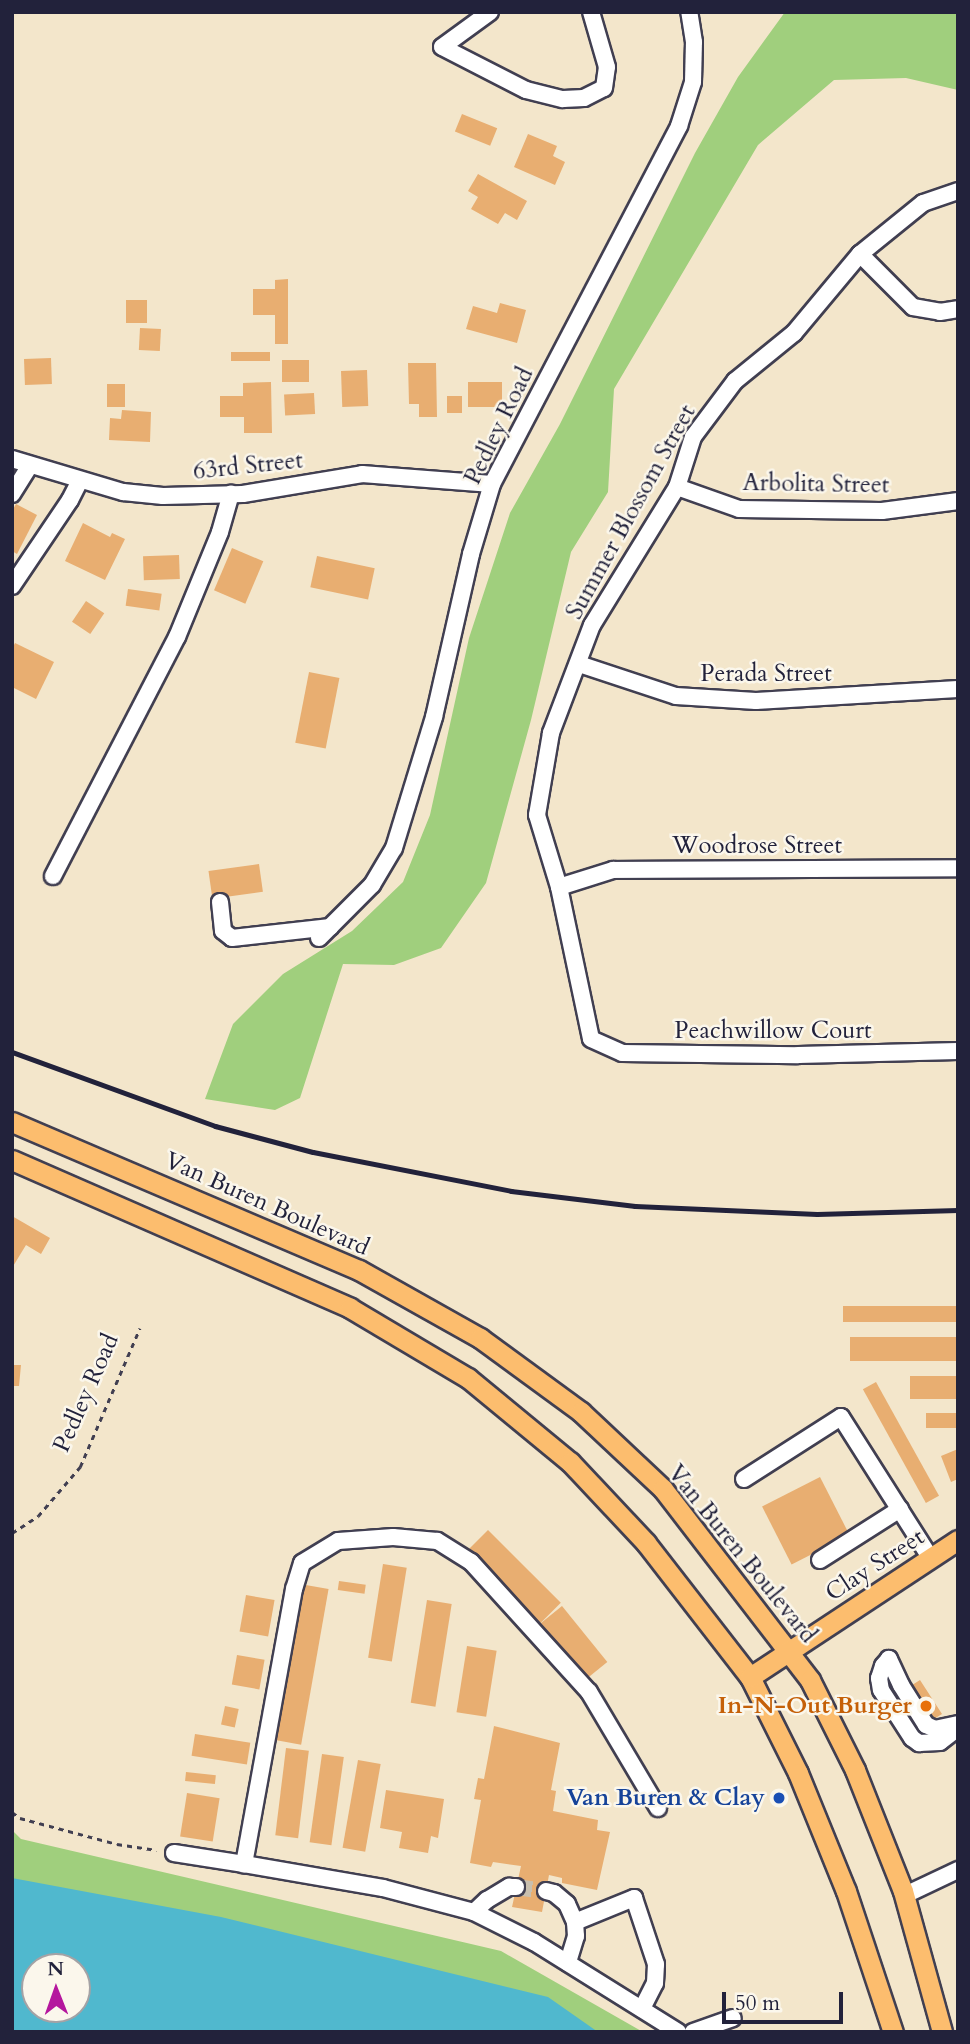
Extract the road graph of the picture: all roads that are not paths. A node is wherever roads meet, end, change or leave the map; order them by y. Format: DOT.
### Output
graph roads {
  1 [pos="490,12"];
  2 [pos="592,12"];
  3 [pos="690,12"];
  4 [pos="958,191"];
  5 [pos="860,254"];
  6 [pos="958,309"];
  7 [pos="12,459"];
  8 [pos="30,465"];
  9 [pos="80,480"];
  10 [pos="492,484"];
  11 [pos="677,486"];
  12 [pos="231,494"];
  13 [pos="12,495"];
  14 [pos="958,501"];
  15 [pos="12,586"];
  16 [pos="579,664"];
  17 [pos="958,689"];
  18 [pos="958,868"];
  19 [pos="53,876"];
  20 [pos="559,887"];
  21 [pos="220,902"];
  22 [pos="592,1039"];
  23 [pos="958,1051"];
  24 [pos="12,1122"];
  25 [pos="12,1160"];
  26 [pos="744,1479"];
  27 [pos="900,1509"];
  28 [pos="957,1544"];
  29 [pos="930,1557"];
  30 [pos="820,1560"];
  31 [pos="789,1650"];
  32 [pos="889,1659"];
  33 [pos="750,1677"];
  34 [pos="958,1726"];
  35 [pos="658,1808"];
  36 [pos="174,1853"];
  37 [pos="244,1864"];
  38 [pos="958,1870"];
  39 [pos="516,1887"];
  40 [pos="546,1891"];
  41 [pos="905,1895"];
  42 [pos="474,1912"];
  43 [pos="575,1922"];
  44 [pos="568,1963"];
  45 [pos="642,2009"];
  46 [pos="733,2018"];
  47 [pos="678,2032"];
  48 [pos="693,2032"];
  49 [pos="894,2032"];
  50 [pos="942,2032"];
  1 -- 2 [label="street"];
  3 -- 10 [label="street, Pedley Road"];
  4 -- 5 [label="street, Summer Blossom Street"];
  5 -- 6 [label="street"];
  5 -- 11 [label="street, Summer Blossom Street"];
  7 -- 8 [label="street, 63rd Street"];
  8 -- 9 [label="street, 63rd Street"];
  8 -- 13 [label="street"];
  9 -- 12 [label="street, 63rd Street"];
  9 -- 15 [label="street"];
  10 -- 12 [label="street, 63rd Street"];
  10 -- 21 [label="street, Pedley Road"];
  11 -- 14 [label="street, Arbolita Street"];
  11 -- 16 [label="street, Summer Blossom Street"];
  12 -- 19 [label="street"];
  16 -- 17 [label="street, Perada Street"];
  16 -- 20 [label="street, Summer Blossom Street"];
  18 -- 20 [label="street, Woodrose Street"];
  20 -- 22 [label="street, Summer Blossom Street"];
  22 -- 23 [label="street, Peachwillow Court"];
  24 -- 31 [label="main road, Van Buren Boulevard"];
  25 -- 33 [label="main road"];
  26 -- 27 [label="street"];
  27 -- 29 [label="street"];
  27 -- 30 [label="street"];
  28 -- 29 [label="main road, Clay Street"];
  29 -- 31 [label="main road, Clay Street"];
  31 -- 33 [label="main road, Clay Street"];
  31 -- 41 [label="main road, Van Buren Boulevard"];
  32 -- 34 [label="street"];
  33 -- 49 [label="main road"];
  35 -- 37 [label="street"];
  36 -- 37 [label="street"];
  37 -- 42 [label="street"];
  38 -- 41 [label="street"];
  39 -- 42 [label="street"];
  40 -- 43 [label="street"];
  41 -- 50 [label="main road, Van Buren Boulevard"];
  42 -- 44 [label="street"];
  43 -- 44 [label="street"];
  43 -- 45 [label="street"];
  44 -- 45 [label="street"];
  45 -- 47 [label="street"];
  46 -- 48 [label="street"];
}
